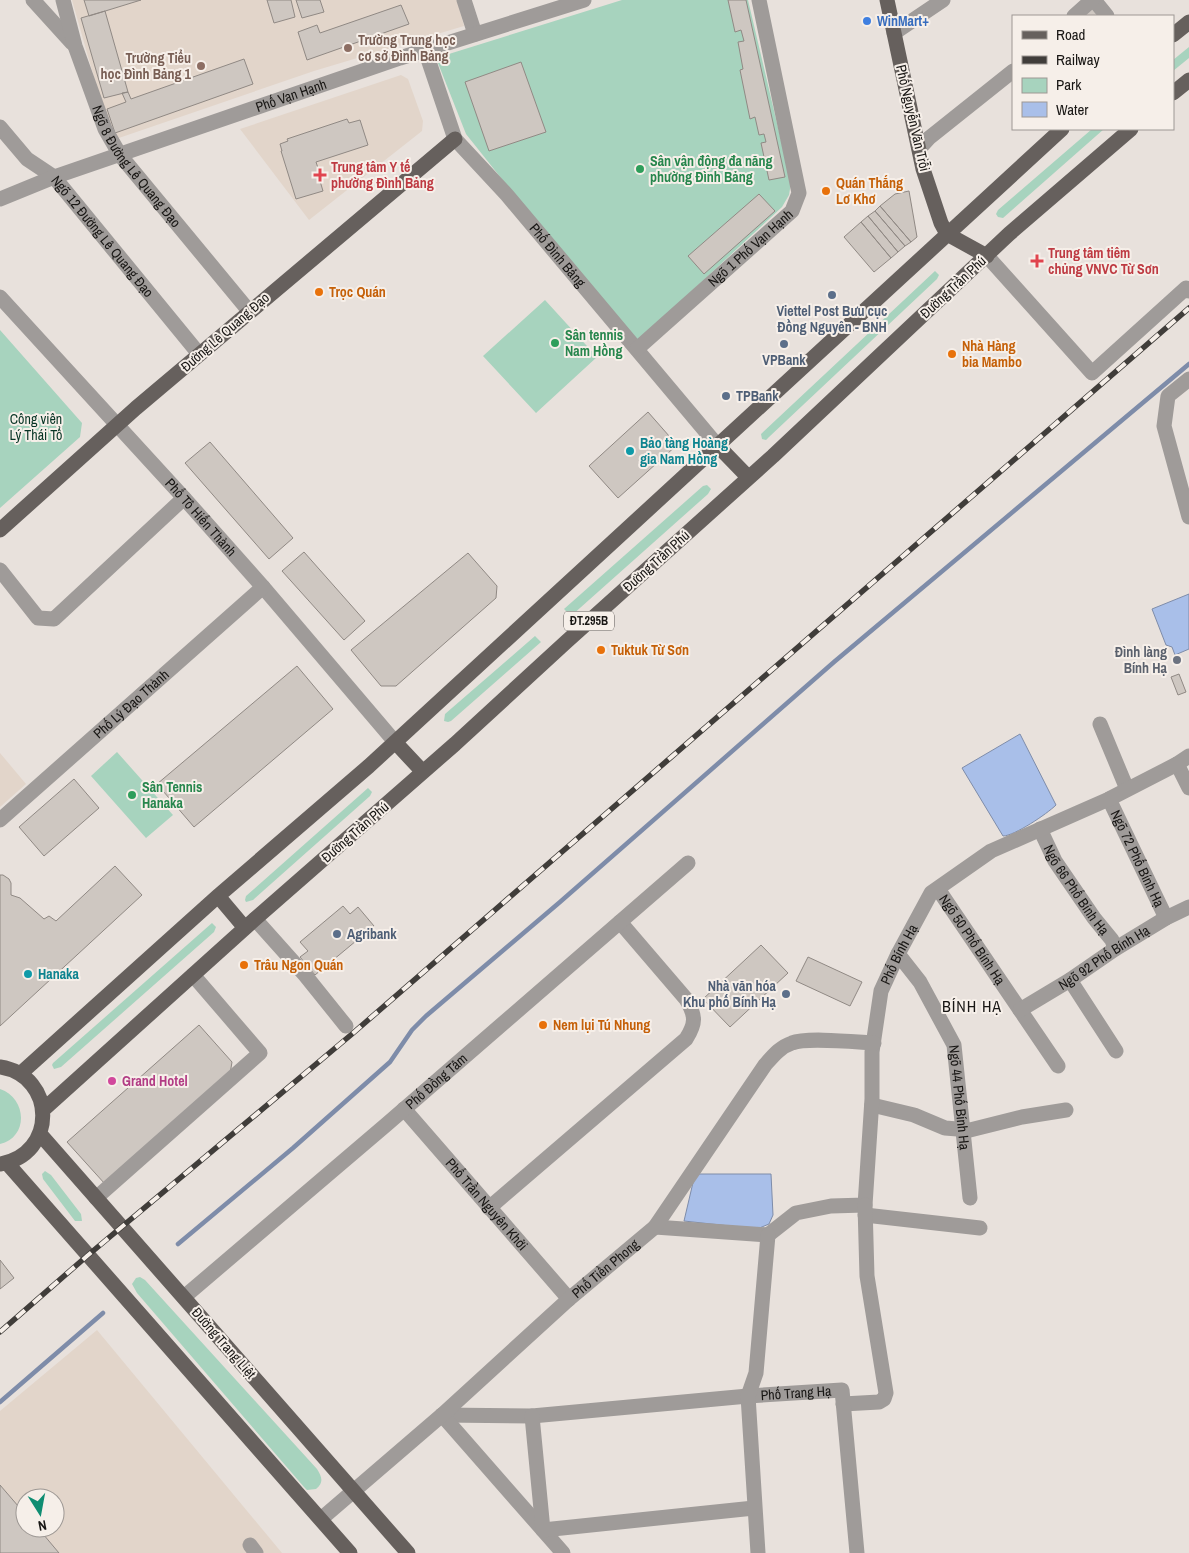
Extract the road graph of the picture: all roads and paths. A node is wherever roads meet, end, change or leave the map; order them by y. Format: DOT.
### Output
graph roads {
  1 [pos="33,0"];
  2 [pos="63,0"];
  3 [pos="464,0"];
  4 [pos="759,0"];
  5 [pos="887,0"];
  6 [pos="943,0"];
  7 [pos="1093,0"];
  8 [pos="575,1"];
  9 [pos="1075,15"];
  10 [pos="1106,15"];
  11 [pos="1189,22"];
  12 [pos="894,33"];
  13 [pos="475,34"];
  14 [pos="1174,34"];
  15 [pos="75,46"];
  16 [pos="425,50"];
  17 [pos="1012,72"];
  18 [pos="1189,80"];
  19 [pos="1174,92"];
  20 [pos="0,127"];
  21 [pos="1061,130"];
  22 [pos="1130,130"];
  23 [pos="455,139"];
  24 [pos="919,149"];
  25 [pos="120,155"];
  26 [pos="54,177"];
  27 [pos="0,200"];
  28 [pos="947,234"];
  29 [pos="987,256"];
  30 [pos="1188,288"];
  31 [pos="0,298"];
  32 [pos="249,311"];
  33 [pos="637,349"];
  34 [pos="200,354"];
  35 [pos="1189,379"];
  36 [pos="116,425"];
  37 [pos="716,445"];
  38 [pos="748,477"];
  39 [pos="184,498"];
  40 [pos="1189,517"];
  41 [pos="0,530"];
  42 [pos="0,570"];
  43 [pos="263,587"];
  44 [pos="1100,724"];
  45 [pos="395,742"];
  46 [pos="1183,760"];
  47 [pos="422,772"];
  48 [pos="1189,788"];
  49 [pos="1127,789"];
  50 [pos="1109,799"];
  51 [pos="0,820"];
  52 [pos="1040,829"];
  53 [pos="688,863"];
  54 [pos="938,888"];
  55 [pos="218,896"];
  56 [pos="1189,907"];
  57 [pos="1166,918"];
  58 [pos="620,922"];
  59 [pos="250,924"];
  60 [pos="1115,949"];
  61 [pos="898,954"];
  62 [pos="192,975"];
  63 [pos="1070,980"];
  64 [pos="1020,1010"];
  65 [pos="346,1026"];
  66 [pos="874,1043"];
  67 [pos="1116,1050"];
  68 [pos="1058,1066"];
  69 [pos="0,1067"];
  70 [pos="20,1074"];
  71 [pos="872,1105"];
  72 [pos="43,1110"];
  73 [pos="404,1110"];
  74 [pos="1066,1110"];
  75 [pos="964,1129"];
  76 [pos="40,1134"];
  77 [pos="4,1164"];
  78 [pos="96,1198"];
  79 [pos="970,1198"];
  80 [pos="489,1208"];
  81 [pos="865,1210"];
  82 [pos="655,1226"];
  83 [pos="980,1228"];
  84 [pos="768,1235"];
  85 [pos="184,1297"];
  86 [pos="569,1299"];
  87 [pos="748,1396"];
  88 [pos="843,1404"];
  89 [pos="442,1415"];
  90 [pos="532,1416"];
  91 [pos="353,1489"];
  92 [pos="754,1508"];
  93 [pos="321,1519"];
  94 [pos="543,1530"];
  95 [pos="350,1553"];
  96 [pos="408,1553"];
  97 [pos="563,1553"];
  98 [pos="758,1553"];
  99 [pos="857,1553"];
  1 -- 15 [label="street"];
  2 -- 15 [label="street, Ngõ 8 Đường Lê Quang Đạo"];
  3 -- 13 [label="street"];
  4 -- 33 [label="street, Ngõ 1 Phố Vạn Hạnh"];
  5 -- 12 [label="main road, Phố Nguyễn Văn Trỗi"];
  6 -- 12 [label="street"];
  7 -- 9 [label="street"];
  7 -- 10 [label="street"];
  8 -- 13 [label="street, Phố Vạn Hạnh"];
  11 -- 14 [label="main road"];
  12 -- 24 [label="main road, Phố Nguyễn Văn Trỗi"];
  13 -- 16 [label="street, Phố Vạn Hạnh"];
  15 -- 25 [label="street, Ngõ 8 Đường Lê Quang Đạo"];
  16 -- 23 [label="street, Phố Đình Bảng"];
  16 -- 25 [label="street, Phố Vạn Hạnh"];
  17 -- 24 [label="street"];
  18 -- 19 [label="main road"];
  20 -- 26 [label="street, Ngõ 12 Đường Lê Quang Đạo"];
  21 -- 28 [label="main road, ĐT.295B"];
  22 -- 29 [label="main road, Đường Trần Phú / ĐT.295B"];
  23 -- 32 [label="main road, Đường Lê Quang Đạo"];
  23 -- 33 [label="street, Phố Đình Bảng"];
  24 -- 28 [label="main road, Phố Nguyễn Văn Trỗi"];
  25 -- 26 [label="street, Phố Vạn Hạnh"];
  25 -- 32 [label="street, Ngõ 8 Đường Lê Quang Đạo"];
  26 -- 27 [label="street, Phố Vạn Hạnh"];
  26 -- 34 [label="street, Ngõ 12 Đường Lê Quang Đạo"];
  28 -- 29 [label="main road"];
  28 -- 37 [label="main road, ĐT.295B"];
  29 -- 30 [label="street"];
  29 -- 38 [label="main road, Đường Trần Phú / ĐT.295B"];
  31 -- 36 [label="street, Phố Tô Hiến Thành"];
  32 -- 34 [label="main road, Đường Lê Quang Đạo"];
  33 -- 37 [label="street, Phố Đình Bảng"];
  34 -- 36 [label="main road, Đường Lê Quang Đạo"];
  35 -- 40 [label="street"];
  36 -- 39 [label="street, Phố Tô Hiến Thành"];
  36 -- 41 [label="main road, Đường Lê Quang Đạo"];
  37 -- 38 [label="main road"];
  37 -- 45 [label="main road, ĐT.295B"];
  38 -- 47 [label="main road, Đường Trần Phú / ĐT.295B"];
  39 -- 42 [label="street"];
  39 -- 43 [label="street, Phố Tô Hiến Thành"];
  43 -- 45 [label="street, Phố Tô Hiến Thành"];
  43 -- 51 [label="street, Phố Lý Đạo Thành"];
  44 -- 49 [label="street"];
  45 -- 47 [label="main road"];
  45 -- 55 [label="main road, ĐT.295B"];
  46 -- 48 [label="street"];
  46 -- 49 [label="street, Phố Bính Hạ"];
  47 -- 59 [label="main road, Đường Trần Phú / ĐT.295B"];
  49 -- 50 [label="street, Phố Bính Hạ"];
  50 -- 52 [label="street, Phố Bính Hạ"];
  50 -- 57 [label="street, Ngõ 72 Phố Bính Hạ"];
  52 -- 54 [label="street, Phố Bính Hạ"];
  52 -- 60 [label="street, Ngõ 66 Phố Bính Hạ"];
  53 -- 58 [label="street, Phố Đồng Tâm"];
  54 -- 61 [label="street, Phố Bính Hạ"];
  54 -- 64 [label="street, Ngõ 50 Phố Bính Hạ"];
  55 -- 59 [label="main road"];
  55 -- 70 [label="main road, ĐT.295B"];
  56 -- 57 [label="street, Ngõ 92 Phố Bính Hạ"];
  57 -- 60 [label="street, Ngõ 92 Phố Bính Hạ"];
  58 -- 73 [label="street, Phố Đồng Tâm"];
  58 -- 80 [label="street"];
  59 -- 62 [label="main road, Đường Trần Phú / ĐT.295B"];
  59 -- 65 [label="street"];
  60 -- 63 [label="street, Ngõ 92 Phố Bính Hạ"];
  61 -- 66 [label="street, Phố Bính Hạ"];
  61 -- 75 [label="street, Ngõ 44 Phố Bính Hạ"];
  62 -- 72 [label="main road, Đường Trần Phú / ĐT.295B"];
  62 -- 78 [label="street"];
  63 -- 64 [label="street, Ngõ 92 Phố Bính Hạ"];
  63 -- 67 [label="street"];
  64 -- 68 [label="street, Ngõ 50 Phố Bính Hạ"];
  66 -- 71 [label="street, Phố Bính Hạ"];
  66 -- 82 [label="street, Phố Tiền Phong"];
  69 -- 70 [label="main road"];
  70 -- 72 [label="main road"];
  71 -- 75 [label="street"];
  71 -- 81 [label="street, Phố Bính Hạ"];
  72 -- 76 [label="main road"];
  73 -- 80 [label="street, Phố Trần Nguyên Khởi"];
  73 -- 85 [label="street, Phố Đồng Tâm"];
  74 -- 75 [label="street"];
  75 -- 79 [label="street, Ngõ 44 Phố Bính Hạ"];
  76 -- 77 [label="main road"];
  76 -- 78 [label="main road, Đường Trang Liệt"];
  77 -- 93 [label="main road"];
  78 -- 85 [label="main road, Đường Trang Liệt"];
  80 -- 86 [label="street, Phố Trần Nguyên Khởi"];
  81 -- 83 [label="street"];
  81 -- 84 [label="street"];
  81 -- 88 [label="street, Phố Bính Hạ"];
  82 -- 84 [label="street"];
  82 -- 86 [label="street, Phố Tiền Phong"];
  84 -- 87 [label="street, Phố Trang Hạ"];
  85 -- 91 [label="main road, Đường Trang Liệt"];
  86 -- 89 [label="street, Phố Tiền Phong"];
  87 -- 88 [label="street, Phố Trang Hạ"];
  87 -- 90 [label="street"];
  87 -- 92 [label="street"];
  88 -- 99 [label="street, Phố Trang Hạ"];
  89 -- 90 [label="street"];
  89 -- 91 [label="street, Phố Tiền Phong"];
  89 -- 94 [label="street"];
  90 -- 94 [label="street"];
  91 -- 93 [label="street, Phố Tiền Phong"];
  91 -- 96 [label="main road, Đường Trang Liệt"];
  92 -- 94 [label="street"];
  92 -- 98 [label="street"];
  93 -- 95 [label="main road"];
  94 -- 97 [label="street"];
}
